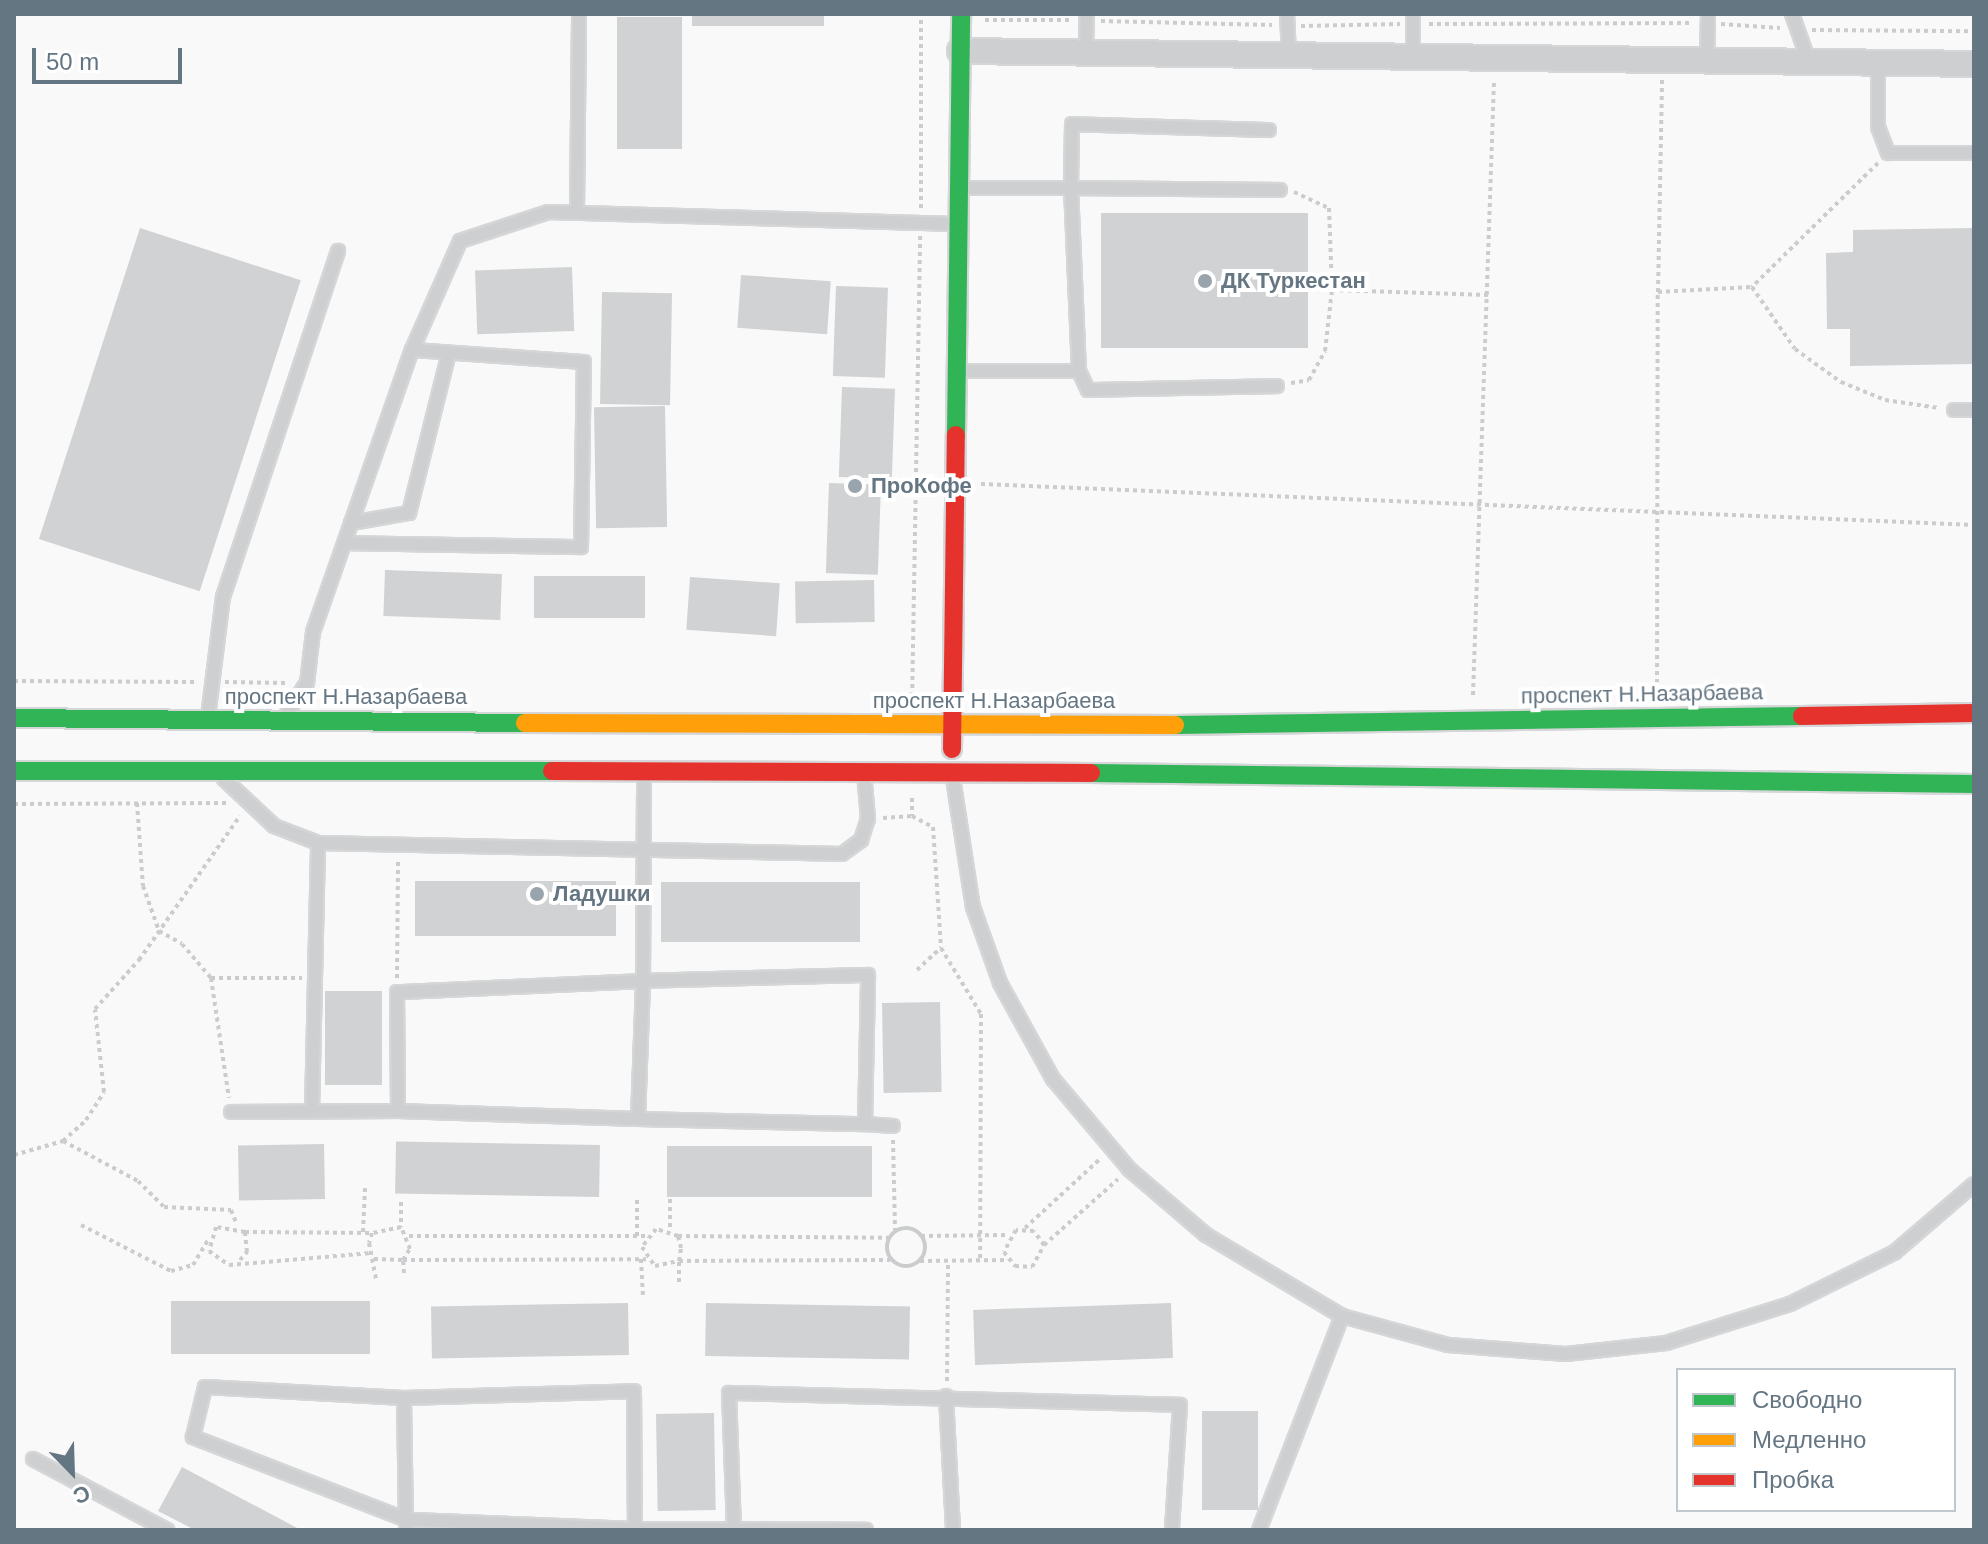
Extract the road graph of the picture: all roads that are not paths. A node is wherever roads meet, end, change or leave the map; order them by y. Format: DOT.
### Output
graph roads {
  1 [pos="579,14"];
  2 [pos="1792,14"];
  3 [pos="961,17"];
  4 [pos="1087,17"];
  5 [pos="1413,19"];
  6 [pos="1708,19"];
  7 [pos="1287,20"];
  8 [pos="960,51"];
  9 [pos="1086,53"];
  10 [pos="1289,55"];
  11 [pos="1413,57"];
  12 [pos="1707,61"];
  13 [pos="1809,62"];
  14 [pos="1878,63"];
  15 [pos="1974,64"];
  16 [pos="1269,130"];
  17 [pos="1974,153"];
  18 [pos="959,188"];
  19 [pos="1071,188"];
  20 [pos="1280,190"];
  21 [pos="577,211"];
  22 [pos="959,224"];
  23 [pos="338,251"];
  24 [pos="412,350"];
  25 [pos="449,353"];
  26 [pos="956,371"];
  27 [pos="1079,371"];
  28 [pos="1277,386"];
  29 [pos="1954,410"];
  30 [pos="1974,410"];
  31 [pos="351,523"];
  32 [pos="345,543"];
  33 [pos="1974,713"];
  34 [pos="14,718"];
  35 [pos="208,720"];
  36 [pos="282,721"];
  37 [pos="952,728"];
  38 [pos="14,771"];
  39 [pos="644,771"];
  40 [pos="864,771"];
  41 [pos="952,771"];
  42 [pos="219,774"];
  43 [pos="1974,784"];
  44 [pos="318,843"];
  45 [pos="645,850"];
  46 [pos="643,981"];
  47 [pos="312,1111"];
  48 [pos="398,1111"];
  49 [pos="231,1112"];
  50 [pos="638,1119"];
  51 [pos="865,1124"];
  52 [pos="893,1126"];
  53 [pos="1974,1184"];
  54 [pos="1342,1316"];
  55 [pos="946,1396"];
  56 [pos="404,1398"];
  57 [pos="33,1459"];
  58 [pos="406,1525"];
  59 [pos="635,1529"];
  60 [pos="734,1529"];
  61 [pos="167,1530"];
  62 [pos="866,1530"];
  63 [pos="953,1530"];
  64 [pos="1172,1530"];
  65 [pos="1259,1530"];
  1 -- 21 [label="lane"];
  2 -- 13 [label="lane"];
  3 -- 8 [label="main road"];
  4 -- 9 [label="lane"];
  5 -- 11 [label="lane"];
  6 -- 12 [label="lane"];
  7 -- 10 [label="lane"];
  8 -- 9 [label="street"];
  8 -- 18 [label="main road"];
  9 -- 10 [label="street"];
  10 -- 11 [label="street"];
  11 -- 12 [label="street"];
  12 -- 13 [label="street"];
  13 -- 14 [label="street"];
  14 -- 15 [label="street"];
  14 -- 17 [label="lane"];
  16 -- 19 [label="lane"];
  18 -- 19 [label="lane"];
  18 -- 22 [label="main road"];
  19 -- 20 [label="lane"];
  19 -- 27 [label="lane"];
  21 -- 22 [label="lane"];
  21 -- 24 [label="lane"];
  22 -- 26 [label="main road"];
  23 -- 35 [label="lane"];
  24 -- 25 [label="lane"];
  24 -- 31 [label="lane"];
  25 -- 31 [label="lane"];
  25 -- 32 [label="lane"];
  26 -- 27 [label="lane"];
  26 -- 37 [label="main road"];
  27 -- 28 [label="lane"];
  29 -- 30 [label="lane"];
  31 -- 32 [label="lane"];
  32 -- 36 [label="lane"];
  33 -- 37 [label="main road, проспект Н.Назарбаева"];
  34 -- 35 [label="main road, проспект Н.Назарбаева"];
  35 -- 36 [label="main road, проспект Н.Назарбаева"];
  36 -- 37 [label="main road, проспект Н.Назарбаева"];
  37 -- 41 [label="main road"];
  38 -- 42 [label="main road"];
  39 -- 40 [label="main road"];
  39 -- 42 [label="main road"];
  39 -- 45 [label="lane"];
  40 -- 41 [label="main road"];
  40 -- 45 [label="lane"];
  41 -- 43 [label="main road"];
  41 -- 54 [label="lane"];
  42 -- 44 [label="lane"];
  44 -- 45 [label="lane"];
  44 -- 47 [label="lane"];
  45 -- 46 [label="lane"];
  46 -- 48 [label="lane"];
  46 -- 50 [label="lane"];
  46 -- 51 [label="lane"];
  47 -- 48 [label="lane"];
  47 -- 49 [label="lane"];
  48 -- 50 [label="lane"];
  50 -- 51 [label="lane"];
  51 -- 52 [label="lane"];
  53 -- 54 [label="lane"];
  54 -- 65 [label="lane"];
  55 -- 60 [label="lane"];
  55 -- 63 [label="lane"];
  55 -- 64 [label="lane"];
  56 -- 58 [label="lane"];
  56 -- 58 [label="lane"];
  56 -- 59 [label="lane"];
  57 -- 61 [label="lane"];
  58 -- 59 [label="lane"];
  59 -- 60 [label="lane"];
  60 -- 62 [label="lane"];
}
